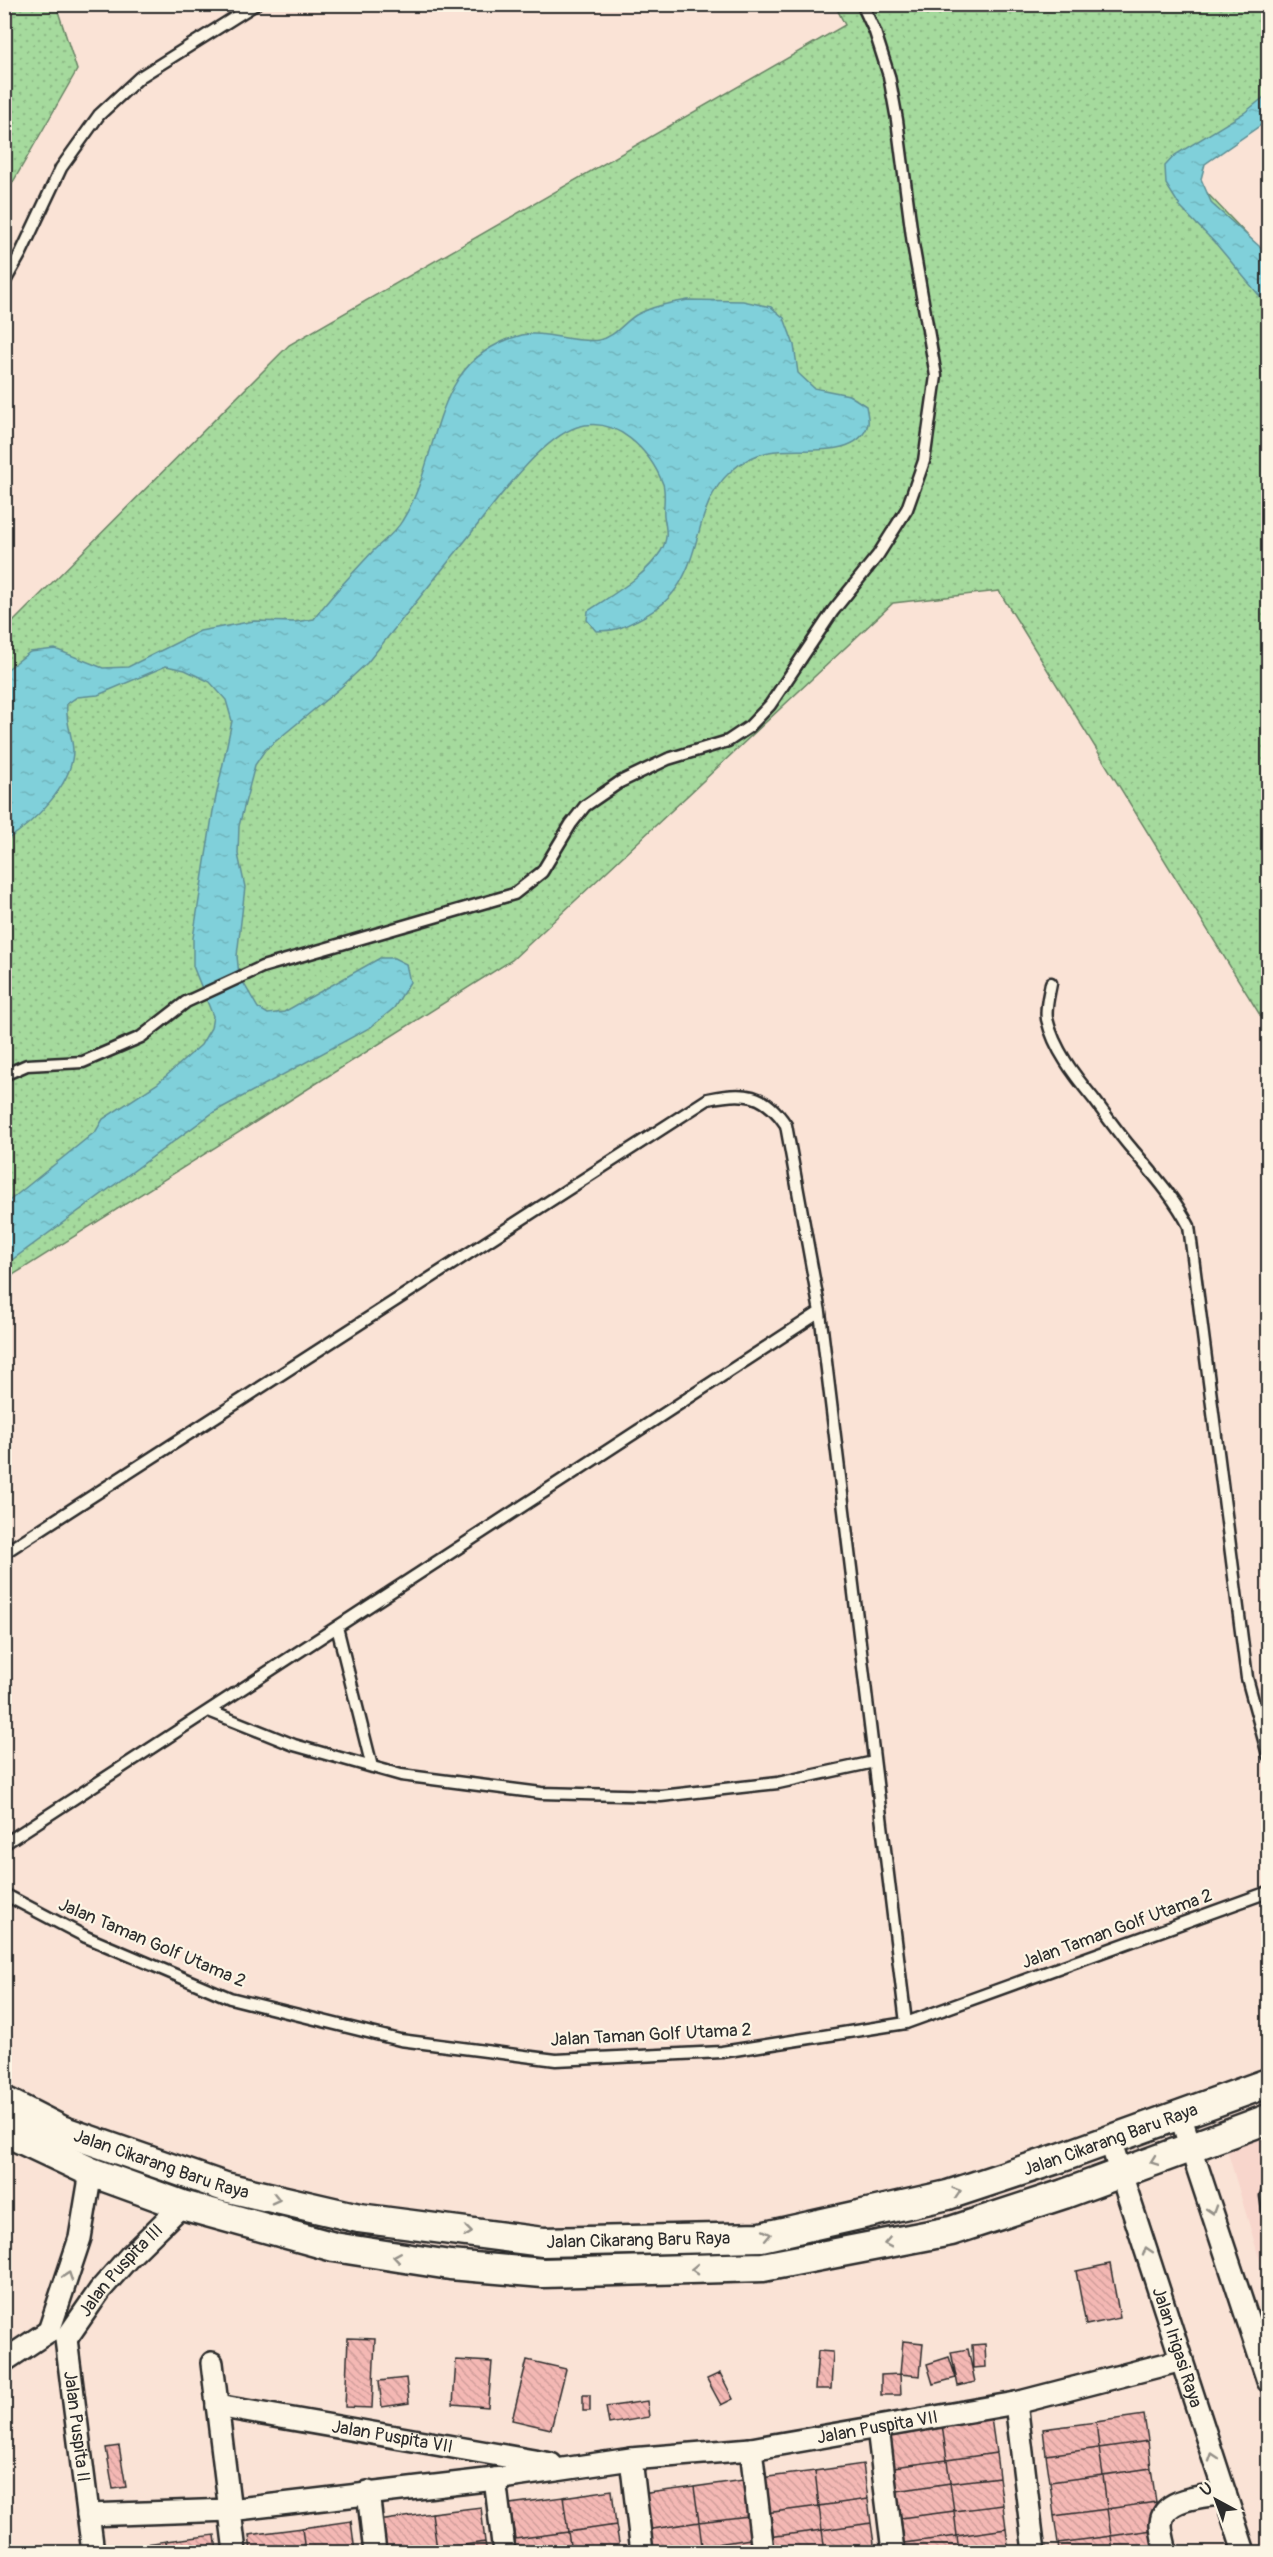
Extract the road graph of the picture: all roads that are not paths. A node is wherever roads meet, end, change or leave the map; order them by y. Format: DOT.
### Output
graph roads {
  1 [pos="256,4"];
  2 [pos="862,4"];
  3 [pos="4,283"];
  4 [pos="1051,983"];
  5 [pos="4,1075"];
  6 [pos="819,1312"];
  7 [pos="4,1553"];
  8 [pos="337,1627"];
  9 [pos="209,1711"];
  10 [pos="1269,1755"];
  11 [pos="874,1762"];
  12 [pos="372,1767"];
  13 [pos="4,1844"];
  14 [pos="1269,1892"];
  15 [pos="4,1894"];
  16 [pos="906,2023"];
  17 [pos="1269,2083"];
  18 [pos="4,2102"];
  19 [pos="1180,2115"];
  20 [pos="1269,2119"];
  21 [pos="4,2131"];
  22 [pos="1110,2140"];
  23 [pos="1191,2148"];
  24 [pos="1060,2158"];
  25 [pos="91,2172"];
  26 [pos="1121,2173"];
  27 [pos="1269,2189"];
  28 [pos="1064,2194"];
  29 [pos="182,2205"];
  30 [pos="1269,2210"];
  31 [pos="1261,2329"];
  32 [pos="58,2335"];
  33 [pos="1182,2360"];
  34 [pos="4,2361"];
  35 [pos="212,2363"];
  36 [pos="1269,2381"];
  37 [pos="1016,2403"];
  38 [pos="218,2406"];
  39 [pos="878,2428"];
  40 [pos="750,2449"];
  41 [pos="631,2459"];
  42 [pos="568,2467"];
  43 [pos="495,2479"];
  44 [pos="368,2492"];
  45 [pos="1225,2493"];
  46 [pos="230,2510"];
  47 [pos="88,2515"];
  48 [pos="93,2553"];
  49 [pos="235,2553"];
  50 [pos="375,2553"];
  51 [pos="504,2553"];
  52 [pos="642,2553"];
  53 [pos="763,2553"];
  54 [pos="893,2553"];
  55 [pos="1034,2553"];
  56 [pos="1166,2553"];
  57 [pos="1244,2553"];
  1 -- 3 [label="lane"];
  2 -- 5 [label="lane"];
  4 -- 10 [label="lane"];
  6 -- 7 [label="lane"];
  6 -- 8 [label="lane"];
  6 -- 11 [label="lane"];
  8 -- 9 [label="lane"];
  8 -- 12 [label="lane"];
  9 -- 12 [label="lane"];
  9 -- 13 [label="lane"];
  11 -- 12 [label="lane"];
  11 -- 16 [label="lane"];
  14 -- 16 [label="lane, Jalan Taman Golf Utama 2"];
  15 -- 16 [label="lane, Jalan Taman Golf Utama 2"];
  17 -- 19 [label="main road, Jalan Cikarang Baru Raya"];
  18 -- 24 [label="main road, Jalan Cikarang Baru Raya, one-way"];
  19 -- 22 [label="main road, Jalan Cikarang Baru Raya"];
  19 -- 23 [label="street"];
  20 -- 23 [label="main road, Jalan Cikarang Baru Raya"];
  21 -- 25 [label="main road, Jalan Cikarang Baru Raya"];
  22 -- 24 [label="main road, Jalan Cikarang Baru Raya"];
  22 -- 26 [label="street, Jalan Irigasi Raya"];
  23 -- 26 [label="main road, Jalan Cikarang Baru Raya, one-way"];
  23 -- 31 [label="street, one-way"];
  24 -- 28 [label="main road"];
  25 -- 29 [label="main road, Jalan Cikarang Baru Raya"];
  32 -- 25 [label="street, Jalan Puspita III, one-way"];
  26 -- 28 [label="main road, Jalan Cikarang Baru Raya"];
  33 -- 26 [label="street, Jalan Irigasi Raya, one-way"];
  27 -- 30 [label="lane"];
  28 -- 29 [label="main road, Jalan Cikarang Baru Raya, one-way"];
  29 -- 32 [label="street, Jalan Puspita III"];
  31 -- 36 [label="street"];
  32 -- 34 [label="street"];
  32 -- 47 [label="street, Jalan Puspita II"];
  33 -- 37 [label="street, Jalan Puspita VII"];
  45 -- 33 [label="street, Jalan Irigasi Raya, one-way"];
  35 -- 38 [label="street"];
  37 -- 39 [label="street, Jalan Puspita VII"];
  37 -- 55 [label="street"];
  38 -- 42 [label="street, Jalan Puspita VII"];
  38 -- 46 [label="street"];
  39 -- 40 [label="street, Jalan Puspita VII"];
  39 -- 54 [label="street"];
  40 -- 41 [label="street, Jalan Puspita VII"];
  40 -- 53 [label="street"];
  41 -- 42 [label="street, Jalan Puspita VII"];
  41 -- 52 [label="street"];
  42 -- 43 [label="street, Jalan Puspita VII"];
  43 -- 44 [label="street, Jalan Puspita VII"];
  43 -- 51 [label="street"];
  44 -- 46 [label="street, Jalan Puspita VII"];
  44 -- 50 [label="street"];
  45 -- 56 [label="street"];
  45 -- 57 [label="street, Jalan Irigasi Raya"];
  46 -- 47 [label="street, Jalan Puspita VII"];
  46 -- 49 [label="street"];
  47 -- 48 [label="street"];
}
